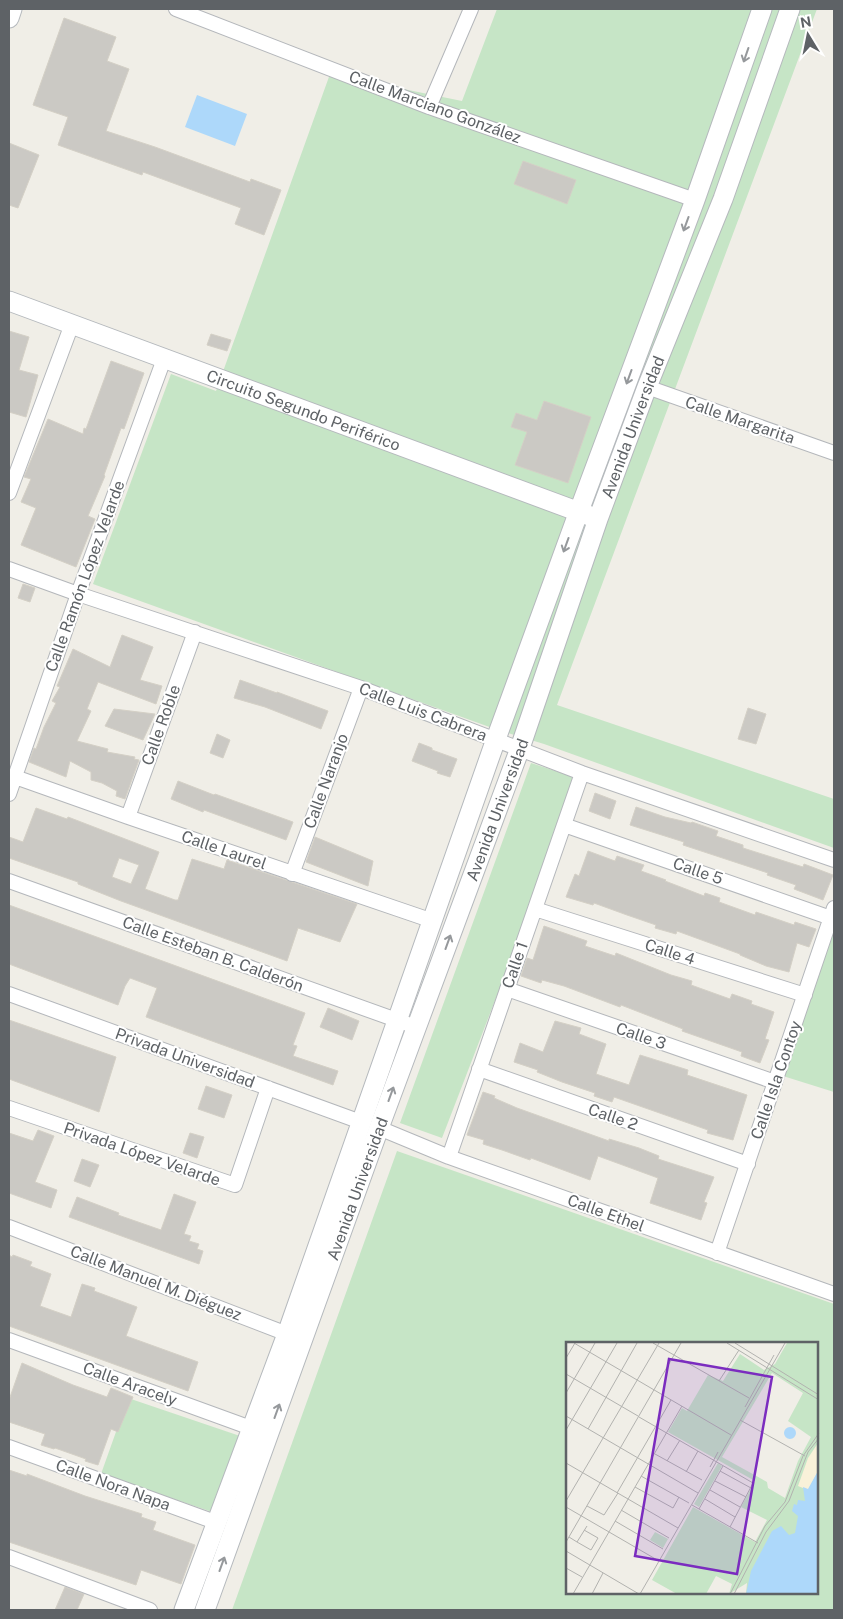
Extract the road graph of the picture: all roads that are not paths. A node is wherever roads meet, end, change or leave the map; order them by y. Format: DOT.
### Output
graph roads {
  1 [pos="12,9"];
  2 [pos="176,9"];
  3 [pos="472,9"];
  4 [pos="762,9"];
  5 [pos="790,9"];
  6 [pos="9,18"];
  7 [pos="429,107"];
  8 [pos="695,200"];
  9 [pos="9,301"];
  10 [pos="72,324"];
  11 [pos="164,359"];
  12 [pos="646,387"];
  13 [pos="834,453"];
  14 [pos="9,493"];
  15 [pos="579,511"];
  16 [pos="598,519"];
  17 [pos="9,569"];
  18 [pos="78,594"];
  19 [pos="195,632"];
  20 [pos="361,688"];
  21 [pos="496,739"];
  22 [pos="519,750"];
  23 [pos="582,773"];
  24 [pos="15,776"];
  25 [pos="9,794"];
  26 [pos="128,817"];
  27 [pos="564,825"];
  28 [pos="834,860"];
  29 [pos="292,874"];
  30 [pos="9,881"];
  31 [pos="535,908"];
  32 [pos="833,913"];
  33 [pos="433,921"];
  34 [pos="507,990"];
  35 [pos="9,994"];
  36 [pos="805,995"];
  37 [pos="398,1020"];
  38 [pos="416,1027"];
  39 [pos="479,1069"];
  40 [pos="776,1082"];
  41 [pos="268,1088"];
  42 [pos="9,1108"];
  43 [pos="361,1122"];
  44 [pos="379,1128"];
  45 [pos="449,1157"];
  46 [pos="748,1164"];
  47 [pos="349,1184"];
  48 [pos="9,1227"];
  49 [pos="718,1253"];
  50 [pos="834,1294"];
  51 [pos="295,1337"];
  52 [pos="9,1340"];
  53 [pos="251,1428"];
  54 [pos="9,1446"];
  55 [pos="218,1523"];
  56 [pos="9,1558"];
  57 [pos="150,1610"];
  58 [pos="184,1610"];
  59 [pos="206,1610"];
  1 -- 6 [label="main road"];
  2 -- 7 [label="street, Calle Marciano González"];
  3 -- 7 [label="street"];
  4 -- 8 [label="main road, Avenida Universidad, one-way"];
  5 -- 12 [label="main road, Avenida Universidad"];
  7 -- 8 [label="street, Calle Marciano González"];
  8 -- 15 [label="main road, Avenida Universidad, one-way"];
  9 -- 10 [label="main road, Circuito Segundo Periférico"];
  10 -- 11 [label="main road, Circuito Segundo Periférico"];
  10 -- 14 [label="street"];
  11 -- 15 [label="main road, Circuito Segundo Periférico"];
  11 -- 18 [label="street, Calle Ramón López Velarde"];
  12 -- 13 [label="street, Calle Margarita"];
  12 -- 16 [label="main road, Avenida Universidad"];
  15 -- 16 [label="main road, Circuito Segundo Periférico"];
  15 -- 21 [label="main road, Avenida Universidad, one-way"];
  16 -- 22 [label="main road, Avenida Universidad"];
  17 -- 18 [label="street, Calle Luis Cabrera"];
  18 -- 19 [label="street, Calle Luis Cabrera"];
  18 -- 24 [label="street, Calle Ramón López Velarde"];
  19 -- 20 [label="street, Calle Luis Cabrera"];
  19 -- 26 [label="street, Calle Roble"];
  20 -- 21 [label="street, Calle Luis Cabrera"];
  20 -- 29 [label="street, Calle Naranjo"];
  21 -- 22 [label="street, Calle Luis Cabrera"];
  21 -- 33 [label="main road, Avenida Universidad"];
  22 -- 23 [label="street, Calle Luis Cabrera"];
  38 -- 22 [label="main road, Avenida Universidad, one-way"];
  23 -- 27 [label="street, Calle 1"];
  23 -- 28 [label="street, Calle Luis Cabrera"];
  24 -- 25 [label="street, Calle Ramón López Velarde"];
  24 -- 26 [label="street, Calle Laurel"];
  26 -- 29 [label="street, Calle Laurel"];
  27 -- 31 [label="street, Calle 1"];
  27 -- 32 [label="street, Calle 5"];
  29 -- 33 [label="street, Calle Laurel"];
  30 -- 37 [label="street, Calle Esteban B. Calderón"];
  31 -- 34 [label="street, Calle 1"];
  31 -- 36 [label="street, Calle 4"];
  32 -- 36 [label="street, Calle Isla Contoy"];
  33 -- 37 [label="main road, Avenida Universidad"];
  34 -- 39 [label="street, Calle 1"];
  34 -- 40 [label="street, Calle 3"];
  35 -- 41 [label="street, Privada Universidad"];
  36 -- 40 [label="street, Calle Isla Contoy"];
  37 -- 38 [label="street, Calle Esteban B. Calderón"];
  37 -- 43 [label="main road, Avenida Universidad"];
  44 -- 38 [label="main road, Avenida Universidad, one-way"];
  39 -- 45 [label="street, Calle 1"];
  39 -- 46 [label="street, Calle 2"];
  40 -- 46 [label="street, Calle Isla Contoy"];
  41 -- 42 [label="street, Privada López Velarde"];
  41 -- 43 [label="street, Privada Universidad"];
  43 -- 47 [label="main road, Avenida Universidad"];
  44 -- 45 [label="street, Calle Ethel"];
  44 -- 47 [label="main road, Avenida Universidad"];
  45 -- 49 [label="street, Calle Ethel"];
  46 -- 49 [label="street, Calle Isla Contoy"];
  47 -- 51 [label="main road, Avenida Universidad"];
  48 -- 51 [label="street, Calle Manuel M. Diéguez"];
  49 -- 50 [label="street, Calle Ethel"];
  51 -- 53 [label="main road, Avenida Universidad"];
  59 -- 51 [label="main road, Avenida Universidad, one-way"];
  52 -- 53 [label="street, Calle Aracely"];
  53 -- 55 [label="main road, Avenida Universidad"];
  54 -- 55 [label="street, Calle Nora Napa"];
  55 -- 58 [label="main road, Avenida Universidad"];
  56 -- 57 [label="street"];
}
